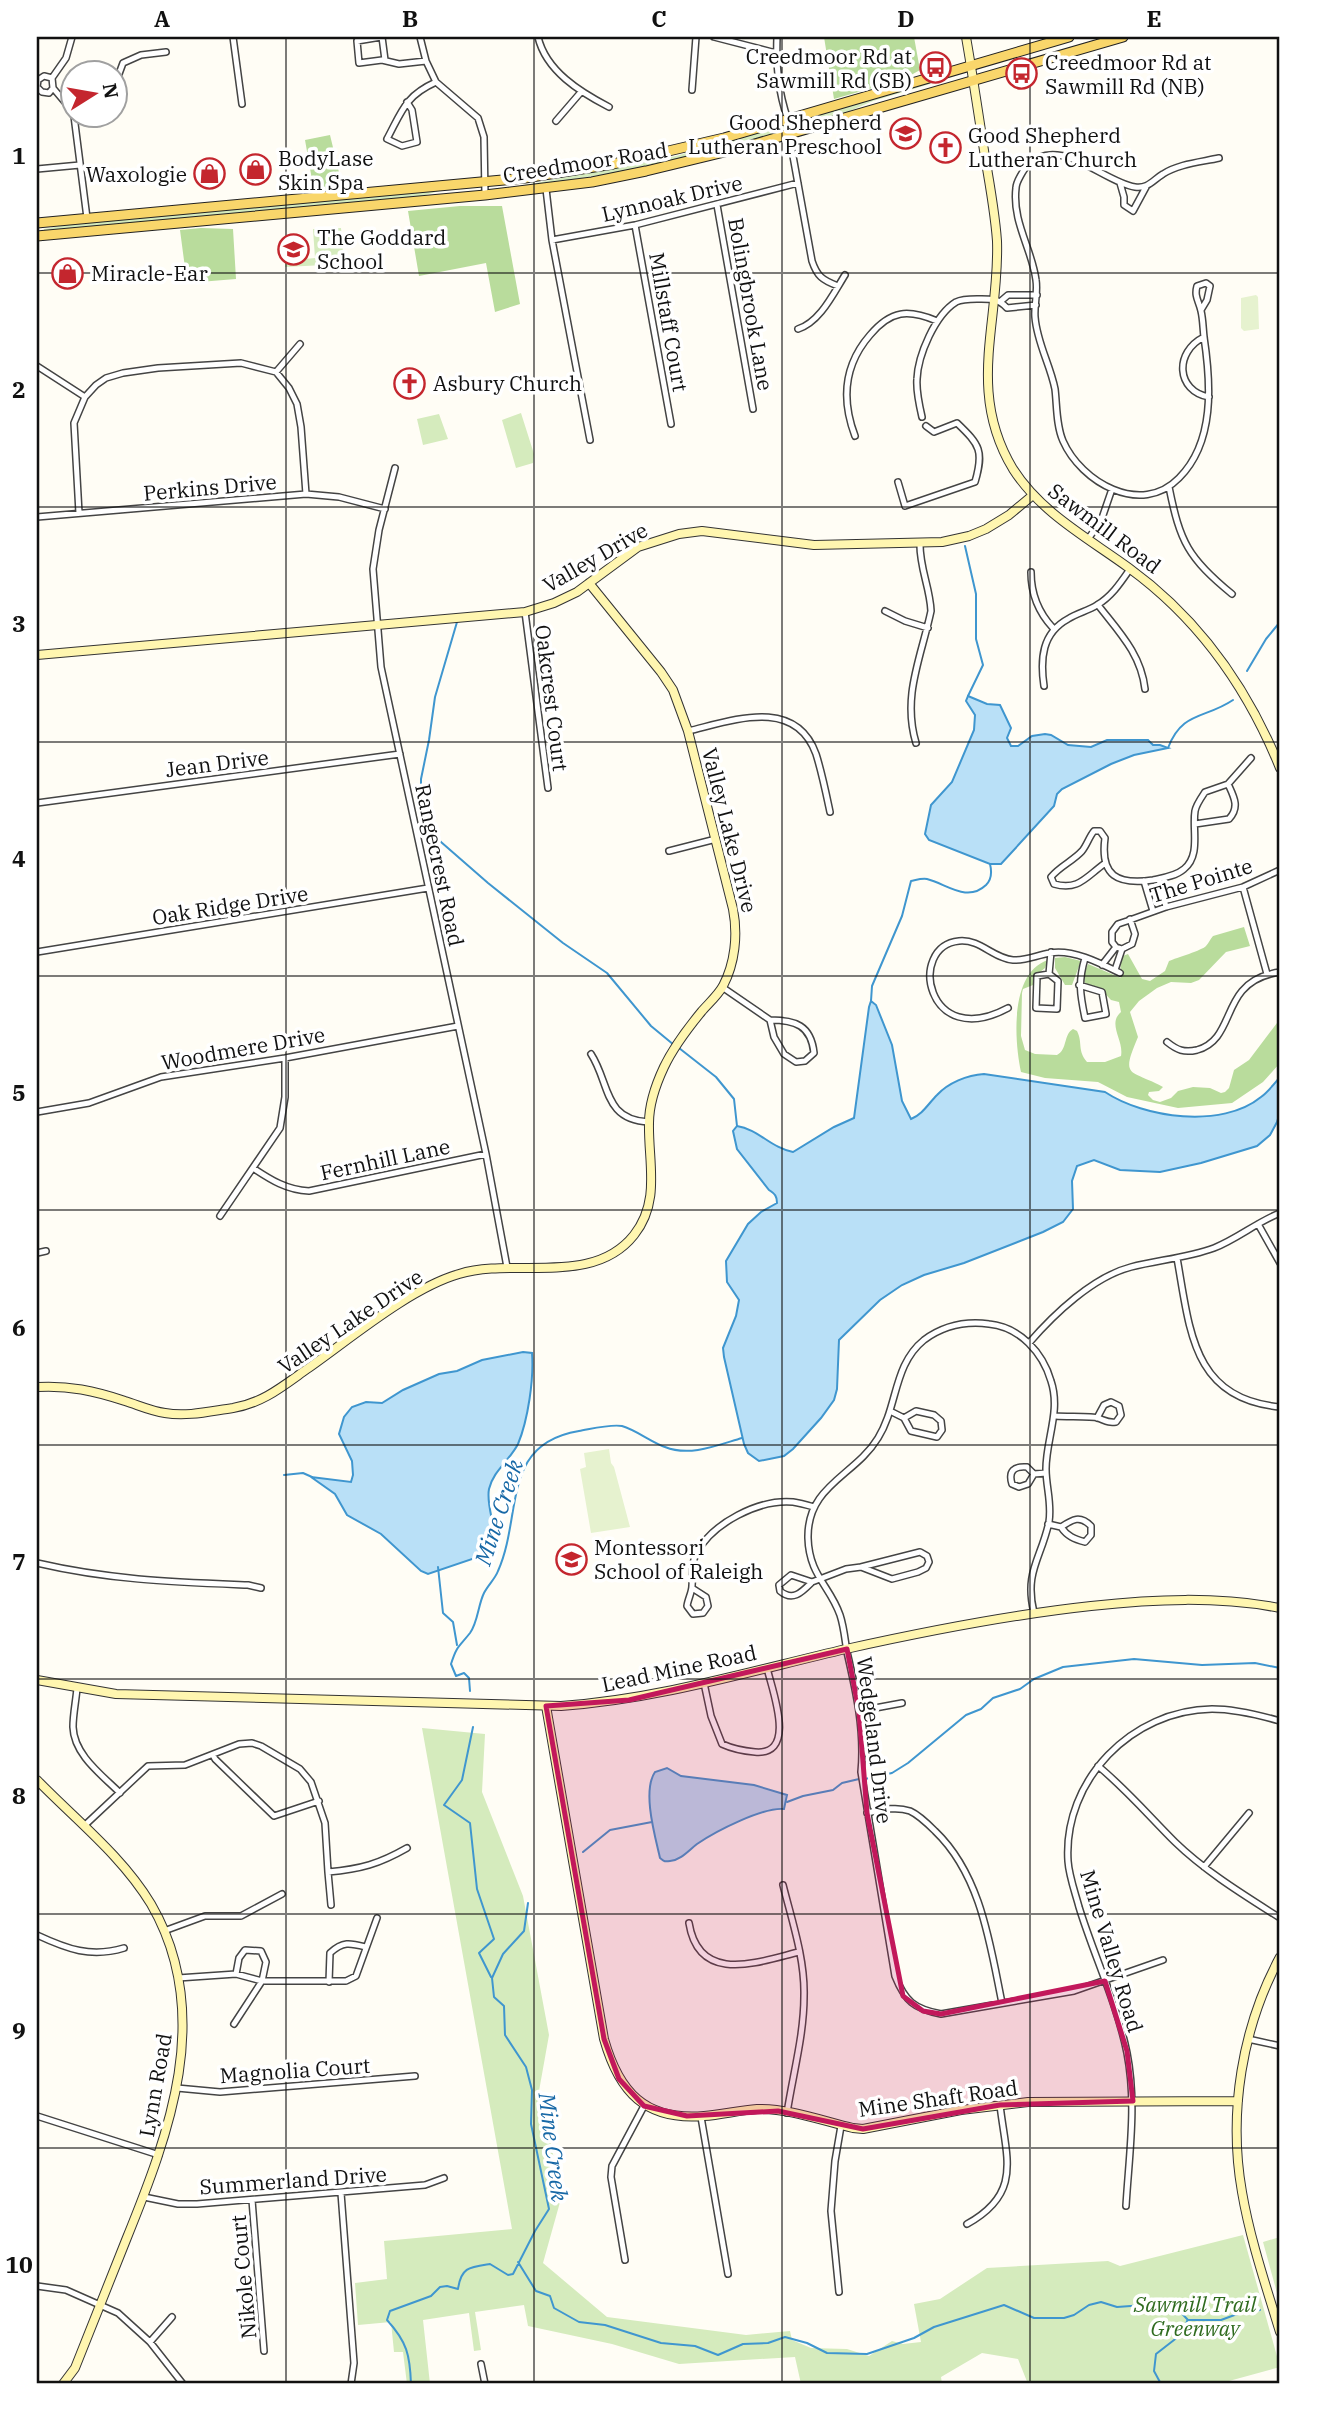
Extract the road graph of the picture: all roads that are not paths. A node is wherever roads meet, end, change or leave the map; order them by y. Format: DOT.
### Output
graph roads {
  1 [pos="72,37"];
  2 [pos="233,37"];
  3 [pos="381,37"];
  4 [pos="420,37"];
  5 [pos="538,37"];
  6 [pos="696,37"];
  7 [pos="714,37"];
  8 [pos="777,37"];
  9 [pos="966,37"];
  10 [pos="1069,37"];
  11 [pos="1124,37"];
  12 [pos="166,51"];
  13 [pos="776,53"];
  14 [pos="130,60"];
  15 [pos="385,60"];
  16 [pos="426,61"];
  17 [pos="972,65"];
  18 [pos="52,78"];
  19 [pos="37,79"];
  20 [pos="975,81"];
  21 [pos="436,82"];
  22 [pos="53,88"];
  23 [pos="692,90"];
  24 [pos="581,92"];
  25 [pos="60,97"];
  26 [pos="407,102"];
  27 [pos="242,104"];
  28 [pos="609,107"];
  29 [pos="556,121"];
  30 [pos="788,121"];
  31 [pos="76,130"];
  32 [pos="789,134"];
  33 [pos="1219,158"];
  34 [pos="80,165"];
  35 [pos="37,169"];
  36 [pos="484,182"];
  37 [pos="798,183"];
  38 [pos="1120,183"];
  39 [pos="1146,187"];
  40 [pos="546,189"];
  41 [pos="485,195"];
  42 [pos="717,205"];
  43 [pos="87,218"];
  44 [pos="37,223"];
  45 [pos="635,225"];
  46 [pos="37,236"];
  47 [pos="552,240"];
  48 [pos="845,275"];
  49 [pos="838,286"];
  50 [pos="1037,295"];
  51 [pos="998,300"];
  52 [pos="1037,305"];
  53 [pos="1201,310"];
  54 [pos="937,321"];
  55 [pos="798,329"];
  56 [pos="1204,337"];
  57 [pos="300,344"];
  58 [pos="37,366"];
  59 [pos="276,372"];
  60 [pos="85,397"];
  61 [pos="1209,397"];
  62 [pos="754,409"];
  63 [pos="922,416"];
  64 [pos="671,424"];
  65 [pos="926,426"];
  66 [pos="855,436"];
  67 [pos="590,440"];
  68 [pos="395,468"];
  69 [pos="898,482"];
  70 [pos="1169,487"];
  71 [pos="1112,489"];
  72 [pos="306,494"];
  73 [pos="1033,495"];
  74 [pos="385,509"];
  75 [pos="79,513"];
  76 [pos="37,517"];
  77 [pos="1088,539"];
  78 [pos="920,542"];
  79 [pos="1130,569"];
  80 [pos="1031,572"];
  81 [pos="589,583"];
  82 [pos="1232,594"];
  83 [pos="1098,605"];
  84 [pos="885,611"];
  85 [pos="525,612"];
  86 [pos="376,624"];
  87 [pos="928,628"];
  88 [pos="1053,628"];
  89 [pos="37,655"];
  90 [pos="1044,686"];
  91 [pos="1145,689"];
  92 [pos="688,731"];
  93 [pos="916,743"];
  94 [pos="400,754"];
  95 [pos="1251,758"];
  96 [pos="1280,767"];
  97 [pos="1228,784"];
  98 [pos="548,788"];
  99 [pos="37,803"];
  100 [pos="830,812"];
  101 [pos="1195,824"];
  102 [pos="716,839"];
  103 [pos="669,851"];
  104 [pos="1104,864"];
  105 [pos="1280,870"];
  106 [pos="1159,878"];
  107 [pos="1144,881"];
  108 [pos="1242,887"];
  109 [pos="428,888"];
  110 [pos="1166,907"];
  111 [pos="1153,911"];
  112 [pos="1130,919"];
  113 [pos="1119,948"];
  114 [pos="37,952"];
  115 [pos="1051,952"];
  116 [pos="1085,958"];
  117 [pos="1102,965"];
  118 [pos="1280,972"];
  119 [pos="1049,974"];
  120 [pos="1266,974"];
  121 [pos="1079,985"];
  122 [pos="722,987"];
  123 [pos="1008,1008"];
  124 [pos="1000,1012"];
  125 [pos="769,1020"];
  126 [pos="1004,1020"];
  127 [pos="458,1026"];
  128 [pos="1167,1042"];
  129 [pos="591,1054"];
  130 [pos="285,1058"];
  131 [pos="37,1112"];
  132 [pos="649,1122"];
  133 [pos="486,1154"];
  134 [pos="253,1168"];
  135 [pos="1280,1213"];
  136 [pos="220,1216"];
  137 [pos="1258,1224"];
  138 [pos="46,1251"];
  139 [pos="37,1253"];
  140 [pos="1177,1258"];
  141 [pos="1280,1263"];
  142 [pos="507,1267"];
  143 [pos="1029,1343"];
  144 [pos="37,1387"];
  145 [pos="1280,1407"];
  146 [pos="891,1412"];
  147 [pos="1056,1416"];
  148 [pos="904,1418"];
  149 [pos="1097,1418"];
  150 [pos="1034,1474"];
  151 [pos="1046,1474"];
  152 [pos="814,1507"];
  153 [pos="1048,1524"];
  154 [pos="1061,1527"];
  155 [pos="37,1563"];
  156 [pos="861,1566"];
  157 [pos="816,1581"];
  158 [pos="261,1588"];
  159 [pos="692,1588"];
  160 [pos="1280,1608"];
  161 [pos="1034,1613"];
  162 [pos="847,1649"];
  163 [pos="767,1668"];
  164 [pos="37,1680"];
  165 [pos="704,1682"];
  166 [pos="77,1688"];
  167 [pos="902,1703"];
  168 [pos="546,1706"];
  169 [pos="859,1711"];
  170 [pos="1280,1721"];
  171 [pos="213,1755"];
  172 [pos="1098,1766"];
  173 [pos="37,1780"];
  174 [pos="120,1793"];
  175 [pos="318,1801"];
  176 [pos="1249,1813"];
  177 [pos="867,1814"];
  178 [pos="84,1826"];
  179 [pos="407,1848"];
  180 [pos="1204,1867"];
  181 [pos="328,1872"];
  182 [pos="783,1885"];
  183 [pos="282,1894"];
  184 [pos="331,1905"];
  185 [pos="1280,1917"];
  186 [pos="377,1918"];
  187 [pos="689,1923"];
  188 [pos="164,1931"];
  189 [pos="37,1935"];
  190 [pos="124,1948"];
  191 [pos="366,1948"];
  192 [pos="799,1952"];
  193 [pos="1280,1957"];
  194 [pos="1163,1960"];
  195 [pos="236,1974"];
  196 [pos="178,1978"];
  197 [pos="1105,1980"];
  198 [pos="262,1981"];
  199 [pos="330,1982"];
  200 [pos="1002,2003"];
  201 [pos="234,2024"];
  202 [pos="1248,2039"];
  203 [pos="1280,2046"];
  204 [pos="415,2076"];
  205 [pos="177,2088"];
  206 [pos="1133,2101"];
  207 [pos="1238,2101"];
  208 [pos="1000,2105"];
  209 [pos="644,2106"];
  210 [pos="787,2113"];
  211 [pos="37,2116"];
  212 [pos="701,2116"];
  213 [pos="841,2126"];
  214 [pos="159,2155"];
  215 [pos="444,2178"];
  216 [pos="341,2193"];
  217 [pos="144,2197"];
  218 [pos="252,2200"];
  219 [pos="1126,2206"];
  220 [pos="967,2224"];
  221 [pos="625,2260"];
  222 [pos="728,2274"];
  223 [pos="37,2286"];
  224 [pos="839,2292"];
  225 [pos="100,2305"];
  226 [pos="172,2317"];
  227 [pos="1280,2332"];
  228 [pos="150,2342"];
  229 [pos="264,2351"];
  230 [pos="481,2364"];
  231 [pos="64,2384"];
  232 [pos="183,2384"];
  233 [pos="351,2384"];
  234 [pos="485,2384"];
  1 -- 18 [label="street"];
  2 -- 27 [label="street"];
  3 -- 15 [label="street"];
  3 -- 15 [label="street"];
  4 -- 16 [label="street"];
  5 -- 24 [label="street"];
  6 -- 23 [label="street"];
  7 -- 13 [label="street"];
  8 -- 13 [label="street"];
  9 -- 17 [label="street, Sawmill Road"];
  10 -- 17 [label="main road, Creedmoor Road"];
  11 -- 20 [label="main road, Creedmoor Road"];
  12 -- 14 [label="street"];
  13 -- 30 [label="street"];
  15 -- 16 [label="street"];
  16 -- 21 [label="street"];
  17 -- 20 [label="street, Sawmill Road"];
  17 -- 30 [label="main road, Creedmoor Road"];
  18 -- 19 [label="street"];
  18 -- 22 [label="street"];
  19 -- 22 [label="street"];
  20 -- 32 [label="main road, Creedmoor Road"];
  20 -- 51 [label="street, Sawmill Road"];
  21 -- 26 [label="street"];
  21 -- 36 [label="street"];
  22 -- 25 [label="street"];
  24 -- 28 [label="street"];
  24 -- 29 [label="street"];
  26 -- 26 [label="street"];
  30 -- 36 [label="main road, Creedmoor Road"];
  31 -- 34 [label="street"];
  32 -- 37 [label="street"];
  32 -- 40 [label="main road, Creedmoor Road"];
  33 -- 39 [label="street"];
  34 -- 35 [label="street"];
  34 -- 43 [label="street"];
  36 -- 41 [label="street"];
  36 -- 43 [label="main road, Creedmoor Road"];
  37 -- 42 [label="street, Lynnoak Drive"];
  37 -- 49 [label="street"];
  38 -- 39 [label="street"];
  38 -- 39 [label="street"];
  38 -- 50 [label="street"];
  40 -- 41 [label="main road, Creedmoor Road"];
  40 -- 47 [label="street"];
  41 -- 46 [label="main road, Creedmoor Road"];
  42 -- 45 [label="street, Lynnoak Drive"];
  42 -- 62 [label="street, Bolingbrook Lane"];
  43 -- 44 [label="main road, Creedmoor Road"];
  45 -- 47 [label="street, Lynnoak Drive"];
  45 -- 64 [label="street, Millstaff Court"];
  47 -- 67 [label="street"];
  48 -- 49 [label="street"];
  49 -- 55 [label="street"];
  50 -- 51 [label="street"];
  50 -- 52 [label="street"];
  51 -- 52 [label="street"];
  51 -- 54 [label="street"];
  51 -- 73 [label="street, Sawmill Road"];
  52 -- 71 [label="street"];
  53 -- 53 [label="street"];
  53 -- 56 [label="street"];
  54 -- 63 [label="street"];
  54 -- 66 [label="street"];
  56 -- 61 [label="street"];
  56 -- 61 [label="street"];
  57 -- 59 [label="street"];
  58 -- 60 [label="street"];
  59 -- 60 [label="street"];
  59 -- 72 [label="street"];
  60 -- 75 [label="street"];
  61 -- 70 [label="street"];
  65 -- 69 [label="street"];
  68 -- 74 [label="street, Rangecrest Road"];
  70 -- 71 [label="street"];
  70 -- 82 [label="street"];
  71 -- 77 [label="street"];
  72 -- 74 [label="street, Perkins Drive"];
  72 -- 75 [label="street, Perkins Drive"];
  73 -- 77 [label="street, Sawmill Road"];
  73 -- 78 [label="street, Valley Drive"];
  74 -- 86 [label="street, Rangecrest Road"];
  75 -- 76 [label="street, Perkins Drive"];
  77 -- 79 [label="street, Sawmill Road"];
  78 -- 81 [label="street, Valley Drive"];
  78 -- 87 [label="street"];
  79 -- 83 [label="street"];
  79 -- 96 [label="street, Sawmill Road"];
  80 -- 88 [label="street"];
  81 -- 85 [label="street, Valley Drive"];
  81 -- 92 [label="street, Valley Lake Drive"];
  83 -- 88 [label="street"];
  83 -- 91 [label="street"];
  84 -- 87 [label="street"];
  85 -- 86 [label="street, Valley Drive"];
  85 -- 98 [label="street, Oakcrest Court"];
  86 -- 89 [label="street, Valley Drive"];
  86 -- 94 [label="street, Rangecrest Road"];
  87 -- 93 [label="street"];
  88 -- 90 [label="street"];
  92 -- 100 [label="street"];
  92 -- 102 [label="street, Valley Lake Drive"];
  94 -- 99 [label="street, Jean Drive"];
  94 -- 109 [label="street, Rangecrest Road"];
  95 -- 97 [label="street"];
  97 -- 101 [label="street"];
  97 -- 101 [label="street"];
  101 -- 106 [label="street"];
  102 -- 103 [label="street"];
  102 -- 122 [label="street, Valley Lake Drive"];
  104 -- 104 [label="street"];
  104 -- 107 [label="street"];
  105 -- 108 [label="street, The Pointe"];
  106 -- 107 [label="street"];
  106 -- 110 [label="street"];
  107 -- 111 [label="street"];
  108 -- 110 [label="street, The Pointe"];
  108 -- 120 [label="street"];
  109 -- 114 [label="street, Oak Ridge Drive"];
  109 -- 127 [label="street, Rangecrest Road"];
  110 -- 111 [label="street, The Pointe"];
  111 -- 112 [label="street, The Pointe"];
  112 -- 113 [label="street, The Pointe"];
  112 -- 113 [label="street, The Pointe"];
  113 -- 117 [label="street"];
  113 -- 117 [label="street"];
  115 -- 116 [label="street"];
  115 -- 119 [label="street"];
  115 -- 124 [label="street"];
  116 -- 117 [label="street"];
  116 -- 121 [label="street"];
  118 -- 120 [label="street"];
  119 -- 119 [label="street"];
  120 -- 128 [label="street"];
  121 -- 121 [label="street"];
  122 -- 125 [label="street"];
  122 -- 132 [label="street, Valley Lake Drive"];
  123 -- 124 [label="street"];
  124 -- 126 [label="street"];
  125 -- 125 [label="street"];
  127 -- 130 [label="street, Woodmere Drive"];
  127 -- 133 [label="street, Rangecrest Road"];
  129 -- 132 [label="street"];
  130 -- 131 [label="street, Woodmere Drive"];
  130 -- 134 [label="street"];
  132 -- 142 [label="street, Valley Lake Drive"];
  133 -- 134 [label="street, Fernhill Lane"];
  133 -- 142 [label="street, Rangecrest Road"];
  134 -- 136 [label="street"];
  135 -- 137 [label="street"];
  137 -- 140 [label="street"];
  137 -- 141 [label="street"];
  138 -- 139 [label="street"];
  140 -- 143 [label="street"];
  140 -- 145 [label="street"];
  142 -- 144 [label="street, Valley Lake Drive"];
  143 -- 146 [label="street, Wedgeland Drive"];
  143 -- 147 [label="street, Wedgeland Drive"];
  146 -- 148 [label="street"];
  146 -- 152 [label="street, Wedgeland Drive"];
  147 -- 149 [label="street"];
  147 -- 151 [label="street, Wedgeland Drive"];
  148 -- 148 [label="street"];
  149 -- 149 [label="street"];
  150 -- 150 [label="street"];
  150 -- 151 [label="street"];
  151 -- 153 [label="street, Wedgeland Drive"];
  152 -- 157 [label="street, Wedgeland Drive"];
  152 -- 159 [label="street"];
  153 -- 154 [label="street"];
  153 -- 161 [label="street, Wedgeland Drive"];
  154 -- 154 [label="street"];
  155 -- 158 [label="street"];
  156 -- 156 [label="street"];
  156 -- 157 [label="street"];
  157 -- 157 [label="street"];
  157 -- 162 [label="street, Wedgeland Drive"];
  159 -- 159 [label="street"];
  160 -- 161 [label="street, Lead Mine Road"];
  161 -- 162 [label="street, Lead Mine Road"];
  162 -- 163 [label="street, Lead Mine Road"];
  162 -- 169 [label="street, Wedgeland Drive"];
  163 -- 165 [label="street, Lead Mine Road"];
  163 -- 165 [label="street"];
  164 -- 166 [label="street, Lead Mine Road"];
  165 -- 168 [label="street, Lead Mine Road"];
  166 -- 168 [label="street, Lead Mine Road"];
  166 -- 174 [label="street"];
  167 -- 169 [label="street"];
  168 -- 209 [label="street"];
  169 -- 177 [label="street, Wedgeland Drive"];
  170 -- 172 [label="street, Mine Valley Road"];
  171 -- 174 [label="street"];
  171 -- 175 [label="street"];
  171 -- 175 [label="street"];
  172 -- 180 [label="street"];
  172 -- 197 [label="street, Mine Valley Road"];
  173 -- 178 [label="street, Lynn Road"];
  174 -- 178 [label="street"];
  175 -- 181 [label="street"];
  176 -- 180 [label="street"];
  177 -- 200 [label="street"];
  177 -- 200 [label="street, Wedgeland Drive"];
  178 -- 188 [label="street, Lynn Road"];
  179 -- 181 [label="street"];
  180 -- 185 [label="street"];
  181 -- 184 [label="street"];
  182 -- 192 [label="street"];
  183 -- 188 [label="street"];
  186 -- 191 [label="street"];
  187 -- 192 [label="street"];
  188 -- 196 [label="street, Lynn Road"];
  189 -- 190 [label="street"];
  191 -- 199 [label="street"];
  191 -- 199 [label="street"];
  192 -- 210 [label="street"];
  193 -- 202 [label="street"];
  194 -- 197 [label="street, Wedgeland Drive"];
  195 -- 196 [label="street"];
  195 -- 198 [label="street"];
  195 -- 198 [label="street"];
  196 -- 205 [label="street, Lynn Road"];
  197 -- 200 [label="street, Wedgeland Drive"];
  197 -- 206 [label="street, Mine Valley Road"];
  198 -- 199 [label="street"];
  198 -- 201 [label="street"];
  202 -- 203 [label="street"];
  202 -- 207 [label="street"];
  204 -- 205 [label="street, Magnolia Court"];
  205 -- 214 [label="street, Lynn Road"];
  206 -- 207 [label="street, Mine Shaft Road"];
  206 -- 208 [label="street, Mine Shaft Road"];
  206 -- 219 [label="street, Mine Valley Road"];
  207 -- 227 [label="street"];
  208 -- 213 [label="street, Mine Shaft Road"];
  208 -- 220 [label="street"];
  209 -- 212 [label="street, Mine Shaft Road"];
  209 -- 221 [label="street"];
  210 -- 212 [label="street, Mine Shaft Road"];
  210 -- 213 [label="street, Mine Shaft Road"];
  211 -- 214 [label="street"];
  212 -- 222 [label="street"];
  213 -- 224 [label="street"];
  214 -- 217 [label="street, Lynn Road"];
  215 -- 216 [label="street, Summerland Drive"];
  216 -- 218 [label="street, Summerland Drive"];
  216 -- 233 [label="street"];
  217 -- 218 [label="street, Summerland Drive"];
  217 -- 225 [label="street, Lynn Road"];
  218 -- 229 [label="street, Nikole Court"];
  223 -- 225 [label="street"];
  225 -- 228 [label="street"];
  225 -- 231 [label="street, Lynn Road"];
  226 -- 228 [label="street"];
  228 -- 232 [label="street"];
  230 -- 234 [label="street"];
}
